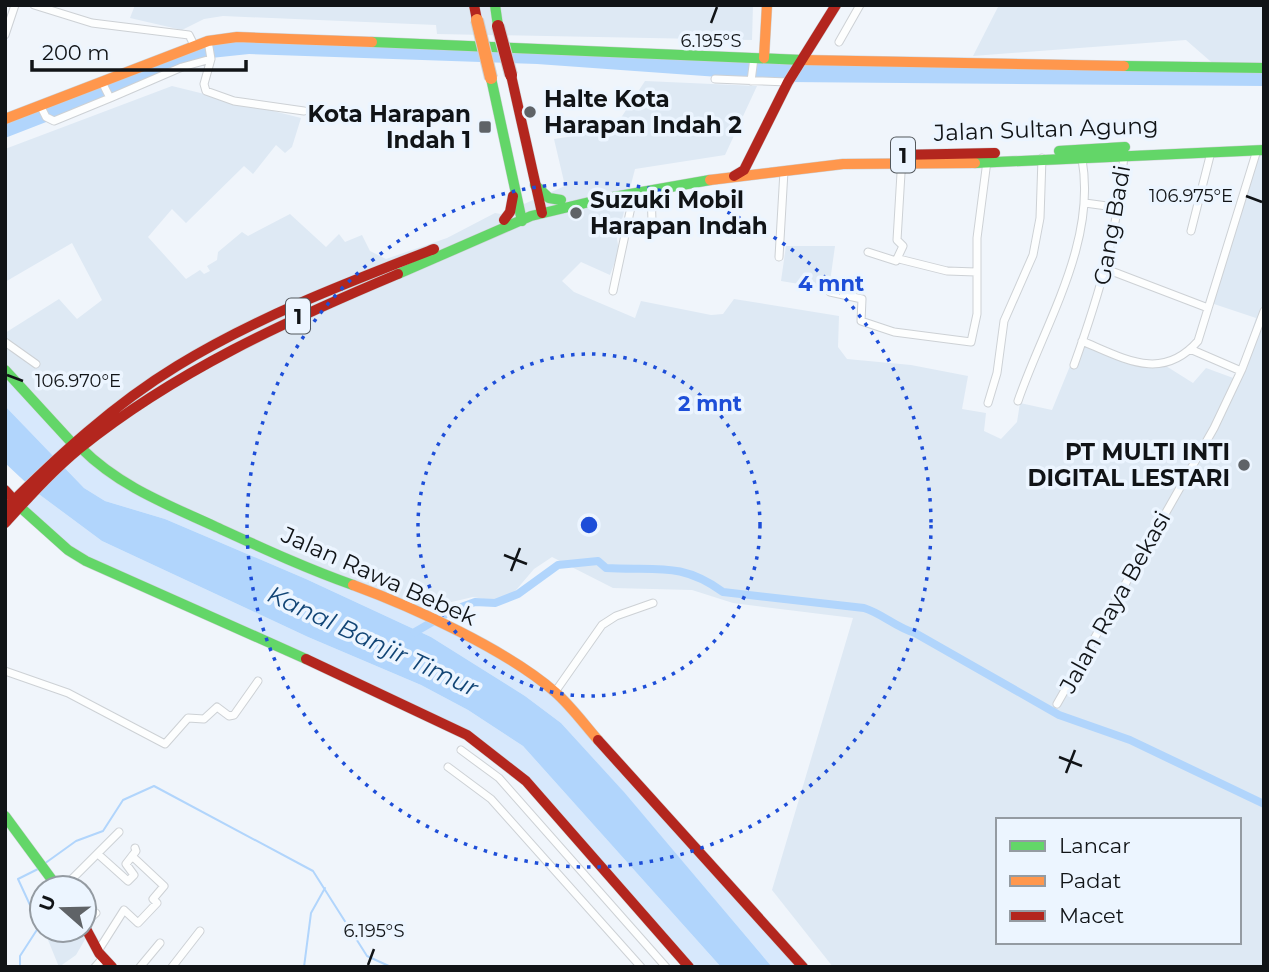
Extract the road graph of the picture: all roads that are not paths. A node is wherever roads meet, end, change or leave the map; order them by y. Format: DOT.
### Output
graph roads {
  1 [pos="34,5"];
  2 [pos="474,5"];
  3 [pos="495,5"];
  4 [pos="767,5"];
  5 [pos="836,5"];
  6 [pos="860,5"];
  7 [pos="11,8"];
  8 [pos="5,35"];
  9 [pos="839,42"];
  10 [pos="208,44"];
  11 [pos="195,47"];
  12 [pos="211,59"];
  13 [pos="757,59"];
  14 [pos="800,62"];
  15 [pos="1264,68"];
  16 [pos="715,79"];
  17 [pos="751,82"];
  18 [pos="788,82"];
  19 [pos="107,91"];
  20 [pos="304,111"];
  21 [pos="5,119"];
  22 [pos="1262,148"];
  23 [pos="1124,151"];
  24 [pos="1211,152"];
  25 [pos="948,158"];
  26 [pos="980,158"];
  27 [pos="1042,158"];
  28 [pos="1082,159"];
  29 [pos="906,162"];
  30 [pos="744,170"];
  31 [pos="784,171"];
  32 [pos="731,177"];
  33 [pos="535,185"];
  34 [pos="651,190"];
  35 [pos="513,192"];
  36 [pos="634,193"];
  37 [pos="561,200"];
  38 [pos="1085,203"];
  39 [pos="1107,206"];
  40 [pos="542,210"];
  41 [pos="521,217"];
  42 [pos="504,220"];
  43 [pos="652,222"];
  44 [pos="1191,231"];
  45 [pos="868,252"];
  46 [pos="779,257"];
  47 [pos="899,260"];
  48 [pos="1106,269"];
  49 [pos="976,272"];
  50 [pos="613,291"];
  51 [pos="830,292"];
  52 [pos="1208,308"];
  53 [pos="1264,311"];
  54 [pos="1082,341"];
  55 [pos="5,342"];
  56 [pos="1190,349"];
  57 [pos="36,364"];
  58 [pos="1074,365"];
  59 [pos="5,370"];
  60 [pos="1241,371"];
  61 [pos="1018,401"];
  62 [pos="988,402"];
  63 [pos="73,448"];
  64 [pos="14,501"];
  65 [pos="5,523"];
  66 [pos="653,603"];
  67 [pos="5,671"];
  68 [pos="258,681"];
  69 [pos="555,692"];
  70 [pos="1057,704"];
  71 [pos="461,750"];
  72 [pos="449,767"];
  73 [pos="5,816"];
  74 [pos="119,832"];
  75 [pos="135,848"];
  76 [pos="99,855"];
  77 [pos="132,856"];
  78 [pos="48,874"];
  79 [pos="78,874"];
  80 [pos="200,931"];
  81 [pos="160,943"];
  82 [pos="94,944"];
  83 [pos="102,961"];
  84 [pos="140,967"];
  85 [pos="173,967"];
  86 [pos="641,967"];
  87 [pos="666,967"];
  88 [pos="689,967"];
  89 [pos="803,967"];
  1 -- 11 [label="street"];
  2 -- 35 [label="main road, bridge"];
  3 -- 33 [label="main road, bridge"];
  4 -- 13 [label="main road"];
  5 -- 14 [label="main road"];
  6 -- 9 [label="street"];
  7 -- 8 [label="street"];
  10 -- 11 [label="main road"];
  10 -- 12 [label="street"];
  10 -- 13 [label="main road"];
  11 -- 19 [label="main road"];
  12 -- 19 [label="street"];
  12 -- 20 [label="street"];
  13 -- 14 [label="main road"];
  13 -- 17 [label="street"];
  14 -- 15 [label="main road"];
  14 -- 18 [label="main road"];
  16 -- 17 [label="street"];
  17 -- 18 [label="street"];
  18 -- 30 [label="main road"];
  19 -- 21 [label="main road"];
  22 -- 23 [label="main road, Jalan Sultan Agung / 1"];
  22 -- 24 [label="main road, Jalan Sultan Agung / 1"];
  22 -- 52 [label="street"];
  23 -- 24 [label="main road, Jalan Sultan Agung / 1"];
  23 -- 26 [label="main road, Jalan Sultan Agung / 1"];
  23 -- 28 [label="main road, Jalan Sultan Agung / 1"];
  23 -- 48 [label="street, Gang Badi"];
  24 -- 44 [label="street"];
  25 -- 26 [label="main road, Jalan Sultan Agung / 1"];
  25 -- 29 [label="main road, Jalan Sultan Agung / 1"];
  25 -- 30 [label="main road, Jalan Sultan Agung / 1"];
  26 -- 27 [label="main road, Jalan Sultan Agung / 1"];
  26 -- 49 [label="street"];
  27 -- 28 [label="main road, Jalan Sultan Agung / 1"];
  27 -- 62 [label="street"];
  28 -- 38 [label="street"];
  29 -- 31 [label="main road, Jalan Sultan Agung / 1"];
  29 -- 47 [label="street"];
  30 -- 32 [label="main road"];
  30 -- 37 [label="main road, Jalan Sultan Agung / 1"];
  31 -- 32 [label="main road, Jalan Sultan Agung / 1"];
  31 -- 46 [label="street"];
  32 -- 34 [label="main road, Jalan Sultan Agung / 1"];
  33 -- 37 [label="main road"];
  33 -- 40 [label="main road"];
  34 -- 36 [label="main road, Jalan Sultan Agung / 1"];
  34 -- 43 [label="street"];
  35 -- 41 [label="main road"];
  35 -- 42 [label="main road"];
  36 -- 40 [label="main road, Jalan Sultan Agung / 1"];
  36 -- 50 [label="street"];
  37 -- 40 [label="main road, Jalan Sultan Agung / 1"];
  38 -- 39 [label="street"];
  38 -- 61 [label="street"];
  40 -- 41 [label="main road, Jalan Sultan Agung / 1"];
  41 -- 42 [label="main road, Jalan Sultan Agung / 1"];
  41 -- 63 [label="main road, Jalan Sultan Agung / 1"];
  42 -- 63 [label="main road, Jalan Sultan Agung / 1"];
  45 -- 47 [label="street"];
  47 -- 49 [label="street"];
  48 -- 52 [label="street"];
  48 -- 54 [label="street, Gang Badi"];
  49 -- 51 [label="street"];
  52 -- 56 [label="street"];
  53 -- 60 [label="street, Jalan Raya Bekasi"];
  54 -- 56 [label="street"];
  54 -- 58 [label="street, Gang Badi"];
  55 -- 57 [label="street"];
  56 -- 60 [label="street"];
  59 -- 63 [label="main road, Jalan Rawa Bebek"];
  60 -- 70 [label="street, Jalan Raya Bekasi"];
  63 -- 64 [label="main road, 1"];
  63 -- 69 [label="main road, Jalan Rawa Bebek"];
  64 -- 65 [label="main road, 1"];
  64 -- 88 [label="main road"];
  66 -- 69 [label="street"];
  67 -- 68 [label="street"];
  69 -- 89 [label="main road, Jalan Rawa Bebek"];
  71 -- 87 [label="street"];
  72 -- 86 [label="street"];
  73 -- 78 [label="main road"];
  74 -- 76 [label="street"];
  75 -- 77 [label="street"];
  76 -- 77 [label="street"];
  76 -- 79 [label="street"];
  77 -- 83 [label="street"];
  80 -- 85 [label="street"];
  81 -- 84 [label="street"];
  82 -- 83 [label="main road"];
}
